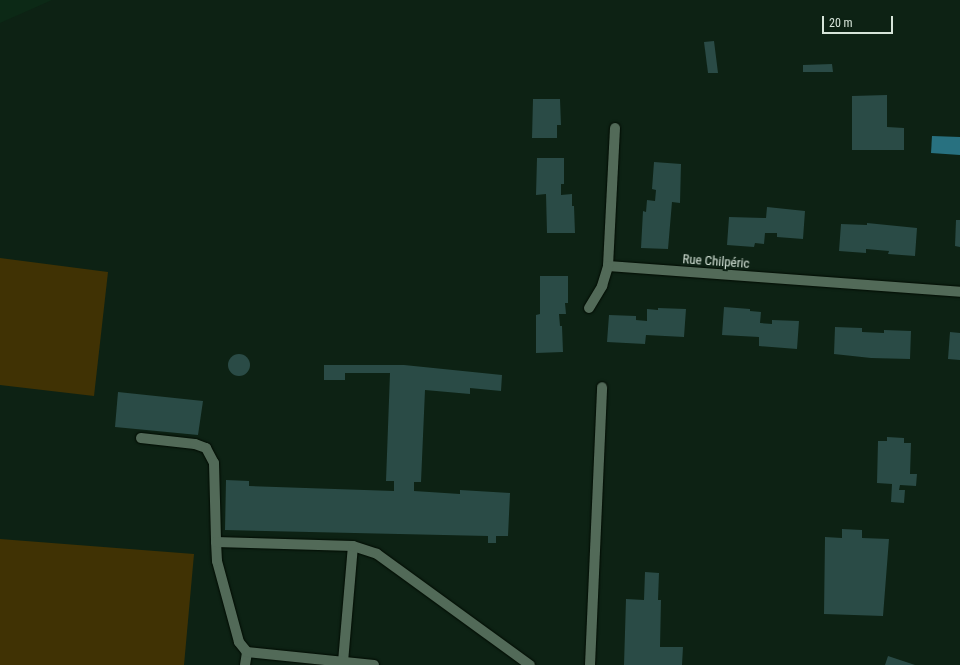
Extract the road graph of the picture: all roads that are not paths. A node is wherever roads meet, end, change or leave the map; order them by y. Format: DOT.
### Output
graph roads {
  1 [pos="615,128"];
  2 [pos="608,266"];
  3 [pos="960,292"];
  4 [pos="589,308"];
  5 [pos="602,387"];
  6 [pos="141,438"];
  7 [pos="216,542"];
  8 [pos="353,546"];
  9 [pos="247,652"];
  10 [pos="343,662"];
  11 [pos="245,665"];
  12 [pos="374,665"];
  13 [pos="530,665"];
  14 [pos="590,665"];
  1 -- 2 [label="street"];
  2 -- 3 [label="street, Rue Chilpéric"];
  2 -- 4 [label="street"];
  5 -- 14 [label="street"];
  6 -- 7 [label="street"];
  7 -- 8 [label="street"];
  7 -- 9 [label="street"];
  8 -- 10 [label="street"];
  8 -- 13 [label="street"];
  9 -- 10 [label="street"];
  9 -- 11 [label="street"];
  10 -- 12 [label="street"];
}
